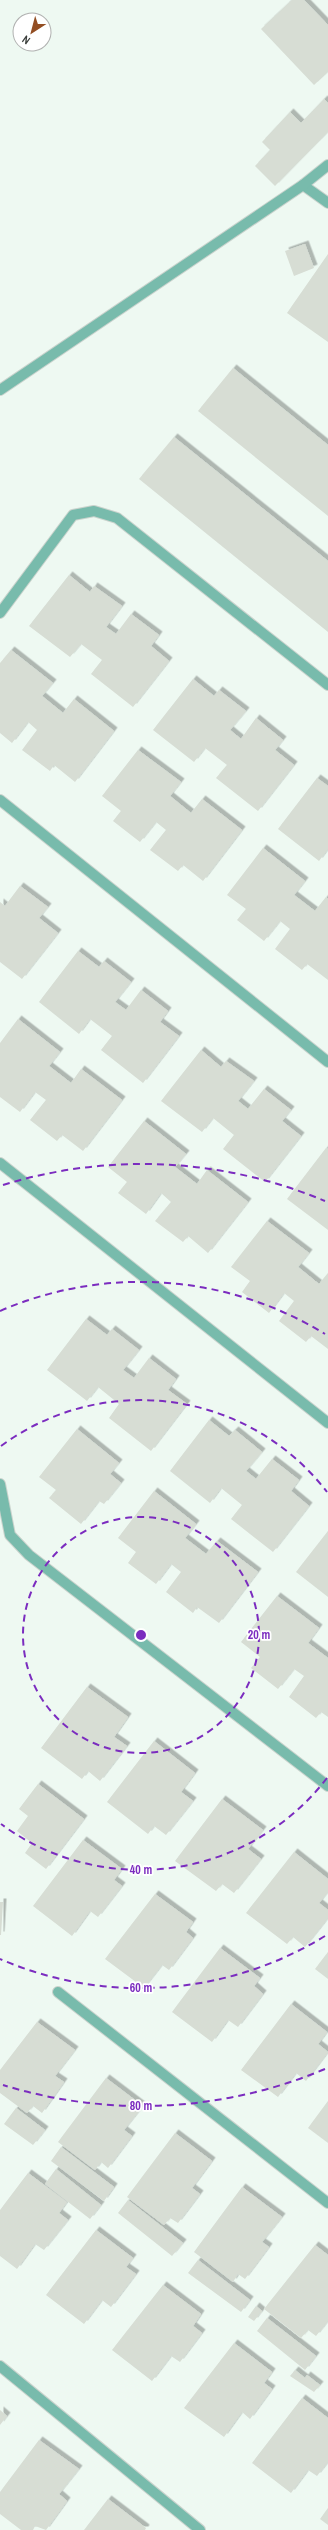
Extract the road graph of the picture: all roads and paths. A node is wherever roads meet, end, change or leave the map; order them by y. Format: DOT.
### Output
graph roads {
  1 [pos="328,165"];
  2 [pos="303,185"];
  3 [pos="328,203"];
  4 [pos="0,390"];
  5 [pos="0,613"];
  6 [pos="328,685"];
  7 [pos="0,800"];
  8 [pos="328,1062"];
  9 [pos="0,1163"];
  10 [pos="328,1423"];
  11 [pos="0,1484"];
  12 [pos="328,1786"];
  13 [pos="58,1992"];
  14 [pos="328,2203"];
  15 [pos="0,2366"];
  16 [pos="200,2530"];
  1 -- 2 [label="street"];
  2 -- 3 [label="street"];
  2 -- 4 [label="street"];
  5 -- 6 [label="street"];
  7 -- 8 [label="street"];
  9 -- 10 [label="street"];
  11 -- 12 [label="street"];
  13 -- 14 [label="street"];
  15 -- 16 [label="street"];
}
